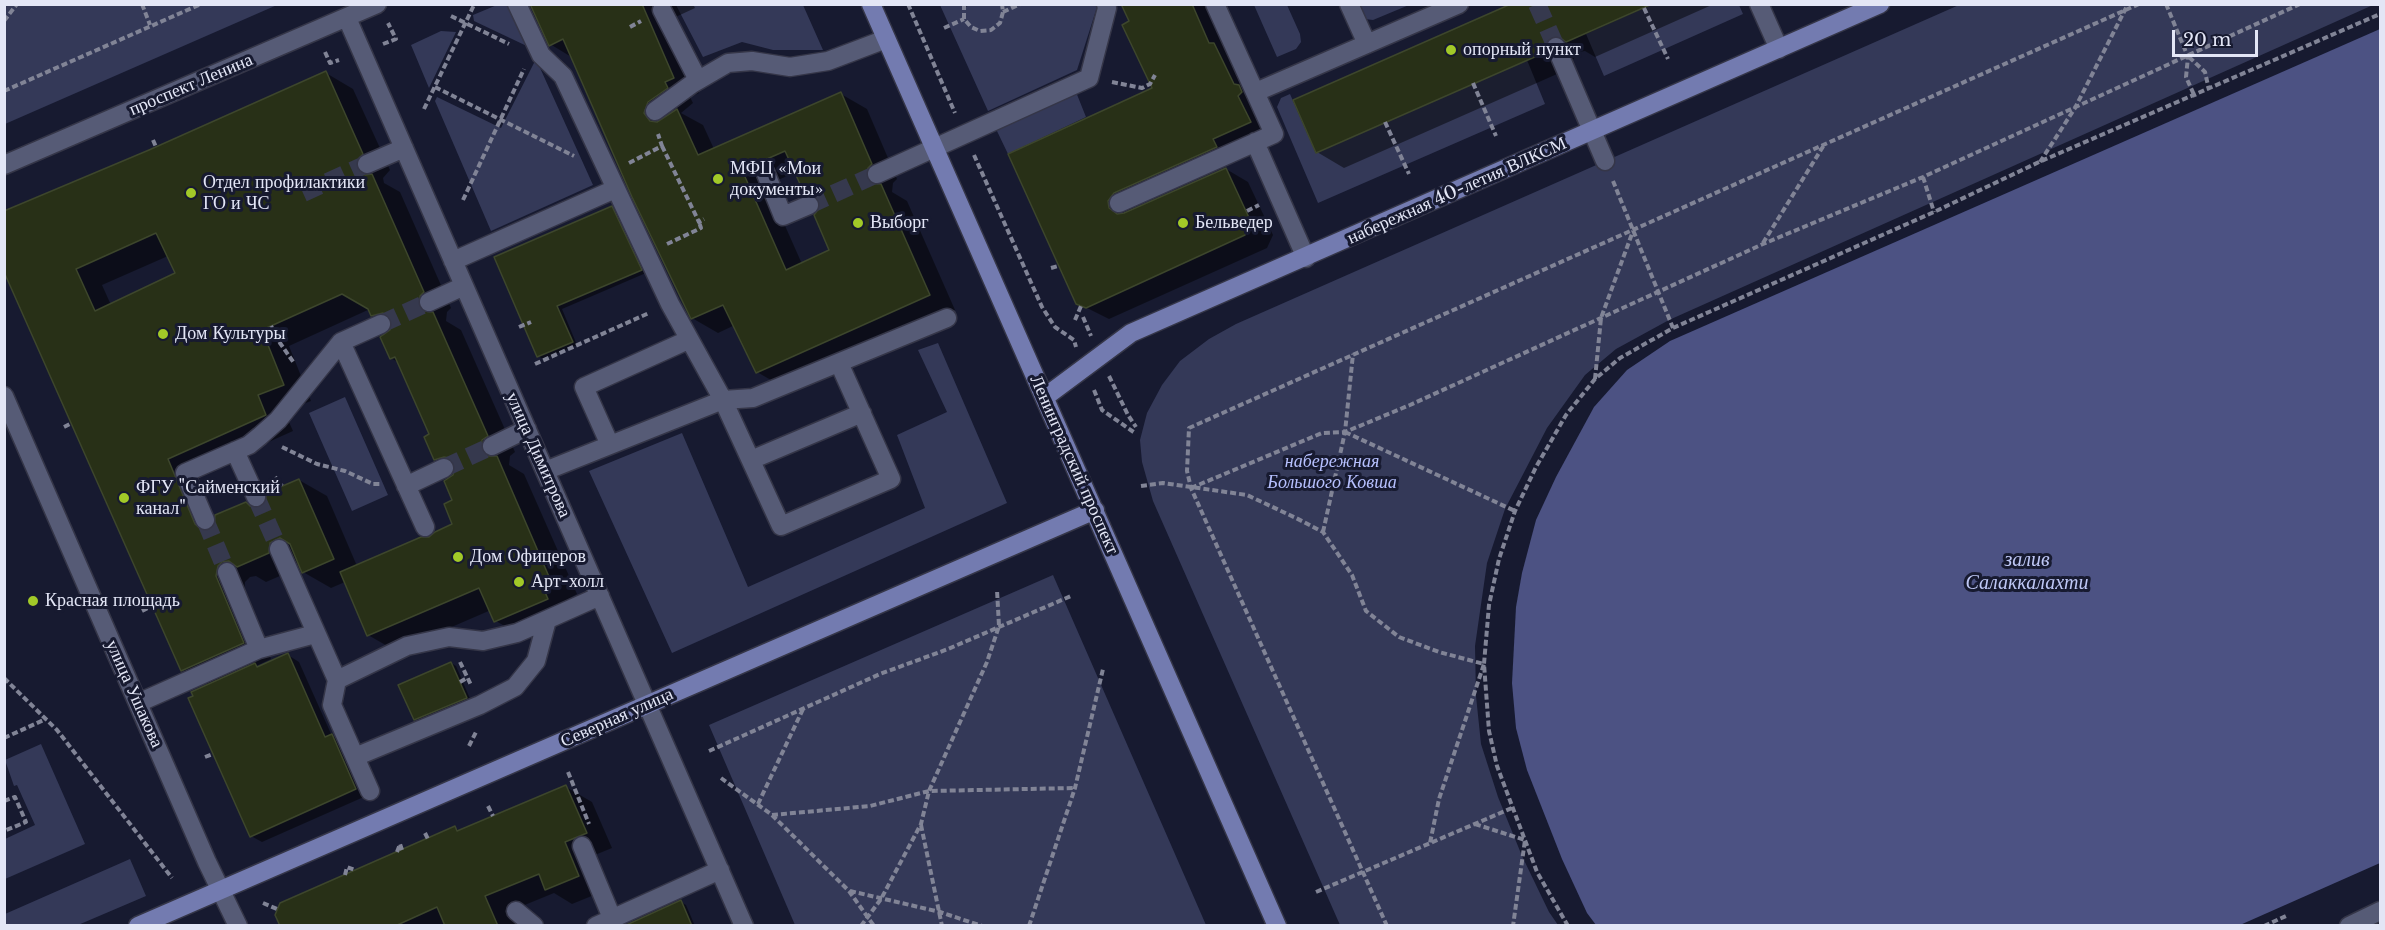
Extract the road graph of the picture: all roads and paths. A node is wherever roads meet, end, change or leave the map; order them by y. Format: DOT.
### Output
graph roads {
  1 [pos="17,4"];
  2 [pos="142,4"];
  3 [pos="201,4"];
  4 [pos="378,4"];
  5 [pos="517,4"];
  6 [pos="871,4"];
  7 [pos="908,4"];
  8 [pos="964,4"];
  9 [pos="1002,4"];
  10 [pos="1020,4"];
  11 [pos="1106,4"];
  12 [pos="1215,4"];
  13 [pos="1349,4"];
  14 [pos="1459,4"];
  15 [pos="1759,4"];
  16 [pos="1880,4"];
  17 [pos="2128,4"];
  18 [pos="2139,4"];
  19 [pos="2166,4"];
  20 [pos="2300,4"];
  21 [pos="474,5"];
  22 [pos="1644,8"];
  23 [pos="662,10"];
  24 [pos="2125,11"];
  25 [pos="1003,12"];
  26 [pos="2380,14"];
  27 [pos="451,16"];
  28 [pos="347,18"];
  29 [pos="964,19"];
  30 [pos="4,21"];
  31 [pos="465,22"];
  32 [pos="150,25"];
  33 [pos="944,28"];
  34 [pos="886,39"];
  35 [pos="1367,44"];
  36 [pos="1556,47"];
  37 [pos="1779,49"];
  38 [pos="535,53"];
  39 [pos="2188,57"];
  40 [pos="1668,59"];
  41 [pos="1155,75"];
  42 [pos="1089,78"];
  43 [pos="698,80"];
  44 [pos="1473,83"];
  45 [pos="435,87"];
  46 [pos="2209,90"];
  47 [pos="4,91"];
  48 [pos="1256,92"];
  49 [pos="2195,97"];
  50 [pos="2075,108"];
  51 [pos="424,109"];
  52 [pos="655,111"];
  53 [pos="500,120"];
  54 [pos="1385,122"];
  55 [pos="1593,131"];
  56 [pos="965,134"];
  57 [pos="1496,136"];
  58 [pos="153,140"];
  59 [pos="1255,142"];
  60 [pos="1824,144"];
  61 [pos="662,146"];
  62 [pos="156,147"];
  63 [pos="404,148"];
  64 [pos="934,148"];
  65 [pos="1605,161"];
  66 [pos="2039,162"];
  67 [pos="367,164"];
  68 [pos="4,165"];
  69 [pos="766,174"];
  70 [pos="877,174"];
  71 [pos="1409,174"];
  72 [pos="1923,177"];
  73 [pos="612,181"];
  74 [pos="463,200"];
  75 [pos="1119,203"];
  76 [pos="809,205"];
  77 [pos="1259,205"];
  78 [pos="1247,211"];
  79 [pos="1934,212"];
  80 [pos="1633,230"];
  81 [pos="1763,244"];
  82 [pos="646,254"];
  83 [pos="1306,258"];
  84 [pos="453,261"];
  85 [pos="1058,266"];
  86 [pos="1051,268"];
  87 [pos="465,286"];
  88 [pos="1658,291"];
  89 [pos="429,302"];
  90 [pos="670,303"];
  91 [pos="1081,306"];
  92 [pos="947,318"];
  93 [pos="1601,318"];
  94 [pos="1075,320"];
  95 [pos="531,322"];
  96 [pos="381,324"];
  97 [pos="271,326"];
  98 [pos="519,327"];
  99 [pos="1673,328"];
  100 [pos="688,340"];
  101 [pos="341,342"];
  102 [pos="1353,354"];
  103 [pos="839,363"];
  104 [pos="535,364"];
  105 [pos="1084,367"];
  106 [pos="1595,379"];
  107 [pos="309,384"];
  108 [pos="4,396"];
  109 [pos="1045,397"];
  110 [pos="723,400"];
  111 [pos="862,413"];
  112 [pos="72,423"];
  113 [pos="64,427"];
  114 [pos="527,429"];
  115 [pos="1345,432"];
  116 [pos="1135,433"];
  117 [pos="260,436"];
  118 [pos="610,445"];
  119 [pos="492,446"];
  120 [pos="235,451"];
  121 [pos="751,460"];
  122 [pos="444,468"];
  123 [pos="545,471"];
  124 [pos="406,486"];
  125 [pos="1141,486"];
  126 [pos="1191,488"];
  127 [pos="256,497"];
  128 [pos="1095,510"];
  129 [pos="1515,511"];
  130 [pos="205,520"];
  131 [pos="424,527"];
  132 [pos="1323,532"];
  133 [pos="279,549"];
  134 [pos="227,572"];
  135 [pos="997,590"];
  136 [pos="600,596"];
  137 [pos="1071,596"];
  138 [pos="153,606"];
  139 [pos="142,611"];
  140 [pos="547,620"];
  141 [pos="999,626"];
  142 [pos="315,634"];
  143 [pos="449,637"];
  144 [pos="259,649"];
  145 [pos="1484,664"];
  146 [pos="1103,669"];
  147 [pos="4,678"];
  148 [pos="467,678"];
  149 [pos="337,680"];
  150 [pos="460,682"];
  151 [pos="138,703"];
  152 [pos="480,705"];
  153 [pos="647,705"];
  154 [pos="804,708"];
  155 [pos="46,719"];
  156 [pos="4,738"];
  157 [pos="709,751"];
  158 [pos="213,754"];
  159 [pos="205,757"];
  160 [pos="355,757"];
  161 [pos="568,772"];
  162 [pos="721,778"];
  163 [pos="1075,788"];
  164 [pos="370,791"];
  165 [pos="928,791"];
  166 [pos="4,801"];
  167 [pos="758,804"];
  168 [pos="488,806"];
  169 [pos="1512,808"];
  170 [pos="772,815"];
  171 [pos="493,816"];
  172 [pos="921,824"];
  173 [pos="1474,824"];
  174 [pos="4,831"];
  175 [pos="425,833"];
  176 [pos="428,838"];
  177 [pos="1525,840"];
  178 [pos="1430,843"];
  179 [pos="582,846"];
  180 [pos="347,867"];
  181 [pos="355,870"];
  182 [pos="720,870"];
  183 [pos="350,872"];
  184 [pos="1362,872"];
  185 [pos="345,875"];
  186 [pos="172,878"];
  187 [pos="221,890"];
  188 [pos="849,891"];
  189 [pos="1316,892"];
  190 [pos="881,899"];
  191 [pos="263,903"];
  192 [pos="278,909"];
  193 [pos="516,911"];
  194 [pos="2380,911"];
  195 [pos="940,912"];
  196 [pos="2286,916"];
  197 [pos="867,918"];
  198 [pos="1563,919"];
  199 [pos="604,922"];
  200 [pos="138,926"];
  201 [pos="238,926"];
  202 [pos="534,926"];
  203 [pos="744,926"];
  204 [pos="861,926"];
  205 [pos="874,926"];
  206 [pos="942,926"];
  207 [pos="982,926"];
  208 [pos="1029,926"];
  209 [pos="1277,926"];
  210 [pos="1387,926"];
  211 [pos="1513,926"];
  212 [pos="1560,926"];
  213 [pos="1568,926"];
  214 [pos="2264,926"];
  215 [pos="2349,926"];
  1 -- 30 [label="path"];
  2 -- 32 [label="path"];
  3 -- 32 [label="path"];
  4 -- 28 [label="street, проспект Ленина"];
  5 -- 38 [label="street"];
  6 -- 34 [label="main road, Ленинградский проспект"];
  7 -- 56 [label="path"];
  8 -- 29 [label="path"];
  9 -- 25 [label="path"];
  10 -- 25 [label="path"];
  11 -- 42 [label="street"];
  12 -- 48 [label="street"];
  13 -- 35 [label="street"];
  14 -- 35 [label="street"];
  15 -- 37 [label="street"];
  16 -- 37 [label="main road, набережная 40-летия ВЛКСМ"];
  17 -- 24 [label="path"];
  18 -- 24 [label="path"];
  19 -- 39 [label="path"];
  20 -- 39 [label="path"];
  21 -- 31 [label="path"];
  22 -- 40 [label="path"];
  23 -- 43 [label="street"];
  24 -- 50 [label="path"];
  24 -- 60 [label="path"];
  25 -- 29 [label="path"];
  26 -- 46 [label="path"];
  27 -- 31 [label="path"];
  28 -- 63 [label="street, улица Димитрова"];
  28 -- 68 [label="street, проспект Ленина"];
  29 -- 33 [label="path"];
  31 -- 38 [label="path"];
  31 -- 45 [label="path"];
  32 -- 47 [label="path"];
  34 -- 43 [label="street"];
  34 -- 64 [label="main road, Ленинградский проспект"];
  35 -- 48 [label="street"];
  36 -- 55 [label="street"];
  37 -- 55 [label="main road, набережная 40-летия ВЛКСМ"];
  38 -- 53 [label="path"];
  38 -- 73 [label="street"];
  39 -- 46 [label="path"];
  39 -- 49 [label="path"];
  39 -- 50 [label="path"];
  41 -- 42 [label="path"];
  42 -- 56 [label="street"];
  43 -- 52 [label="street"];
  44 -- 57 [label="path"];
  45 -- 51 [label="path"];
  45 -- 53 [label="path"];
  46 -- 49 [label="path"];
  48 -- 59 [label="street"];
  49 -- 66 [label="path"];
  50 -- 66 [label="path"];
  50 -- 72 [label="path"];
  52 -- 61 [label="path"];
  53 -- 73 [label="path"];
  53 -- 74 [label="path"];
  54 -- 71 [label="path"];
  55 -- 65 [label="street"];
  55 -- 83 [label="main road, набережная 40-летия ВЛКСМ"];
  56 -- 64 [label="street"];
  56 -- 105 [label="path"];
  58 -- 62 [label="path"];
  59 -- 75 [label="street"];
  59 -- 83 [label="street"];
  60 -- 80 [label="path"];
  60 -- 81 [label="path"];
  61 -- 73 [label="path"];
  61 -- 82 [label="path"];
  63 -- 67 [label="street"];
  63 -- 84 [label="street, улица Димитрова"];
  64 -- 70 [label="street"];
  64 -- 109 [label="main road, Ленинградский проспект"];
  65 -- 80 [label="path"];
  66 -- 79 [label="path"];
  69 -- 76 [label="street"];
  72 -- 79 [label="path"];
  72 -- 81 [label="path"];
  73 -- 82 [label="street"];
  73 -- 84 [label="street"];
  77 -- 78 [label="path"];
  79 -- 99 [label="path"];
  80 -- 88 [label="path"];
  80 -- 93 [label="path"];
  80 -- 102 [label="path"];
  81 -- 88 [label="path"];
  82 -- 90 [label="street"];
  83 -- 105 [label="main road, набережная 40-летия ВЛКСМ"];
  84 -- 87 [label="street, улица Димитрова"];
  85 -- 86 [label="path"];
  87 -- 89 [label="street"];
  87 -- 114 [label="street, улица Димитрова"];
  88 -- 93 [label="path"];
  88 -- 99 [label="path"];
  90 -- 100 [label="street"];
  90 -- 104 [label="path"];
  91 -- 94 [label="path"];
  92 -- 103 [label="street"];
  93 -- 106 [label="path"];
  93 -- 115 [label="path"];
  95 -- 98 [label="path"];
  96 -- 101 [label="street"];
  97 -- 107 [label="path"];
  99 -- 106 [label="path"];
  100 -- 110 [label="street"];
  100 -- 118 [label="street"];
  101 -- 107 [label="street"];
  101 -- 124 [label="street"];
  102 -- 115 [label="path"];
  102 -- 126 [label="path"];
  103 -- 110 [label="street"];
  103 -- 111 [label="street"];
  105 -- 109 [label="main road, набережная 40-летия ВЛКСМ"];
  105 -- 116 [label="path"];
  106 -- 129 [label="path"];
  107 -- 117 [label="street"];
  108 -- 151 [label="street, улица Ушакова"];
  109 -- 128 [label="main road, Ленинградский проспект"];
  110 -- 118 [label="street"];
  110 -- 121 [label="street"];
  111 -- 121 [label="street"];
  111 -- 121 [label="street"];
  112 -- 113 [label="path"];
  114 -- 119 [label="street"];
  114 -- 123 [label="street, улица Димитрова"];
  115 -- 126 [label="path"];
  115 -- 129 [label="path"];
  115 -- 132 [label="path"];
  117 -- 120 [label="street"];
  117 -- 124 [label="path"];
  118 -- 123 [label="street"];
  120 -- 127 [label="street"];
  120 -- 130 [label="street"];
  122 -- 124 [label="street"];
  123 -- 136 [label="street, улица Димитрова"];
  124 -- 131 [label="street"];
  125 -- 126 [label="path"];
  126 -- 132 [label="path"];
  126 -- 184 [label="path"];
  128 -- 153 [label="main road, Северная улица"];
  128 -- 209 [label="main road, Ленинградский проспект"];
  129 -- 145 [label="path"];
  132 -- 145 [label="path"];
  133 -- 142 [label="street"];
  134 -- 144 [label="street"];
  135 -- 141 [label="path"];
  136 -- 140 [label="street"];
  136 -- 153 [label="street, улица Димитрова"];
  137 -- 141 [label="path"];
  138 -- 139 [label="path"];
  140 -- 143 [label="street"];
  140 -- 152 [label="street"];
  141 -- 154 [label="path"];
  141 -- 165 [label="path"];
  142 -- 144 [label="street"];
  142 -- 149 [label="street"];
  143 -- 148 [label="path"];
  143 -- 149 [label="street"];
  144 -- 151 [label="street"];
  145 -- 169 [label="path"];
  145 -- 178 [label="path"];
  146 -- 163 [label="path"];
  147 -- 155 [label="path"];
  148 -- 150 [label="path"];
  148 -- 152 [label="path"];
  149 -- 160 [label="street"];
  151 -- 187 [label="street, улица Ушакова"];
  152 -- 160 [label="street"];
  153 -- 182 [label="street, улица Димитрова"];
  153 -- 187 [label="main road, Северная улица"];
  154 -- 157 [label="path"];
  154 -- 167 [label="path"];
  155 -- 156 [label="path"];
  155 -- 186 [label="path"];
  158 -- 159 [label="path"];
  160 -- 164 [label="street"];
  161 -- 179 [label="path"];
  162 -- 167 [label="path"];
  163 -- 165 [label="path"];
  163 -- 208 [label="path"];
  165 -- 170 [label="path"];
  165 -- 172 [label="path"];
  166 -- 174 [label="path"];
  167 -- 170 [label="path"];
  168 -- 171 [label="path"];
  169 -- 173 [label="path"];
  169 -- 177 [label="path"];
  170 -- 188 [label="path"];
  172 -- 190 [label="path"];
  172 -- 195 [label="path"];
  173 -- 177 [label="path"];
  173 -- 178 [label="path"];
  175 -- 176 [label="path"];
  177 -- 198 [label="path"];
  177 -- 211 [label="path"];
  178 -- 184 [label="path"];
  179 -- 199 [label="street"];
  180 -- 181 [label="path"];
  180 -- 183 [label="path"];
  180 -- 185 [label="path"];
  182 -- 199 [label="street"];
  182 -- 203 [label="street, улица Димитрова"];
  184 -- 189 [label="path"];
  184 -- 210 [label="path"];
  187 -- 200 [label="main road, Северная улица"];
  187 -- 201 [label="street, улица Ушакова"];
  188 -- 190 [label="path"];
  188 -- 197 [label="path"];
  190 -- 195 [label="path"];
  190 -- 197 [label="path"];
  191 -- 192 [label="path"];
  193 -- 202 [label="street"];
  194 -- 215 [label="street"];
  195 -- 206 [label="path"];
  195 -- 207 [label="path"];
  196 -- 214 [label="path"];
  197 -- 204 [label="path"];
  197 -- 205 [label="path"];
  198 -- 212 [label="path"];
  198 -- 213 [label="path"];
}
